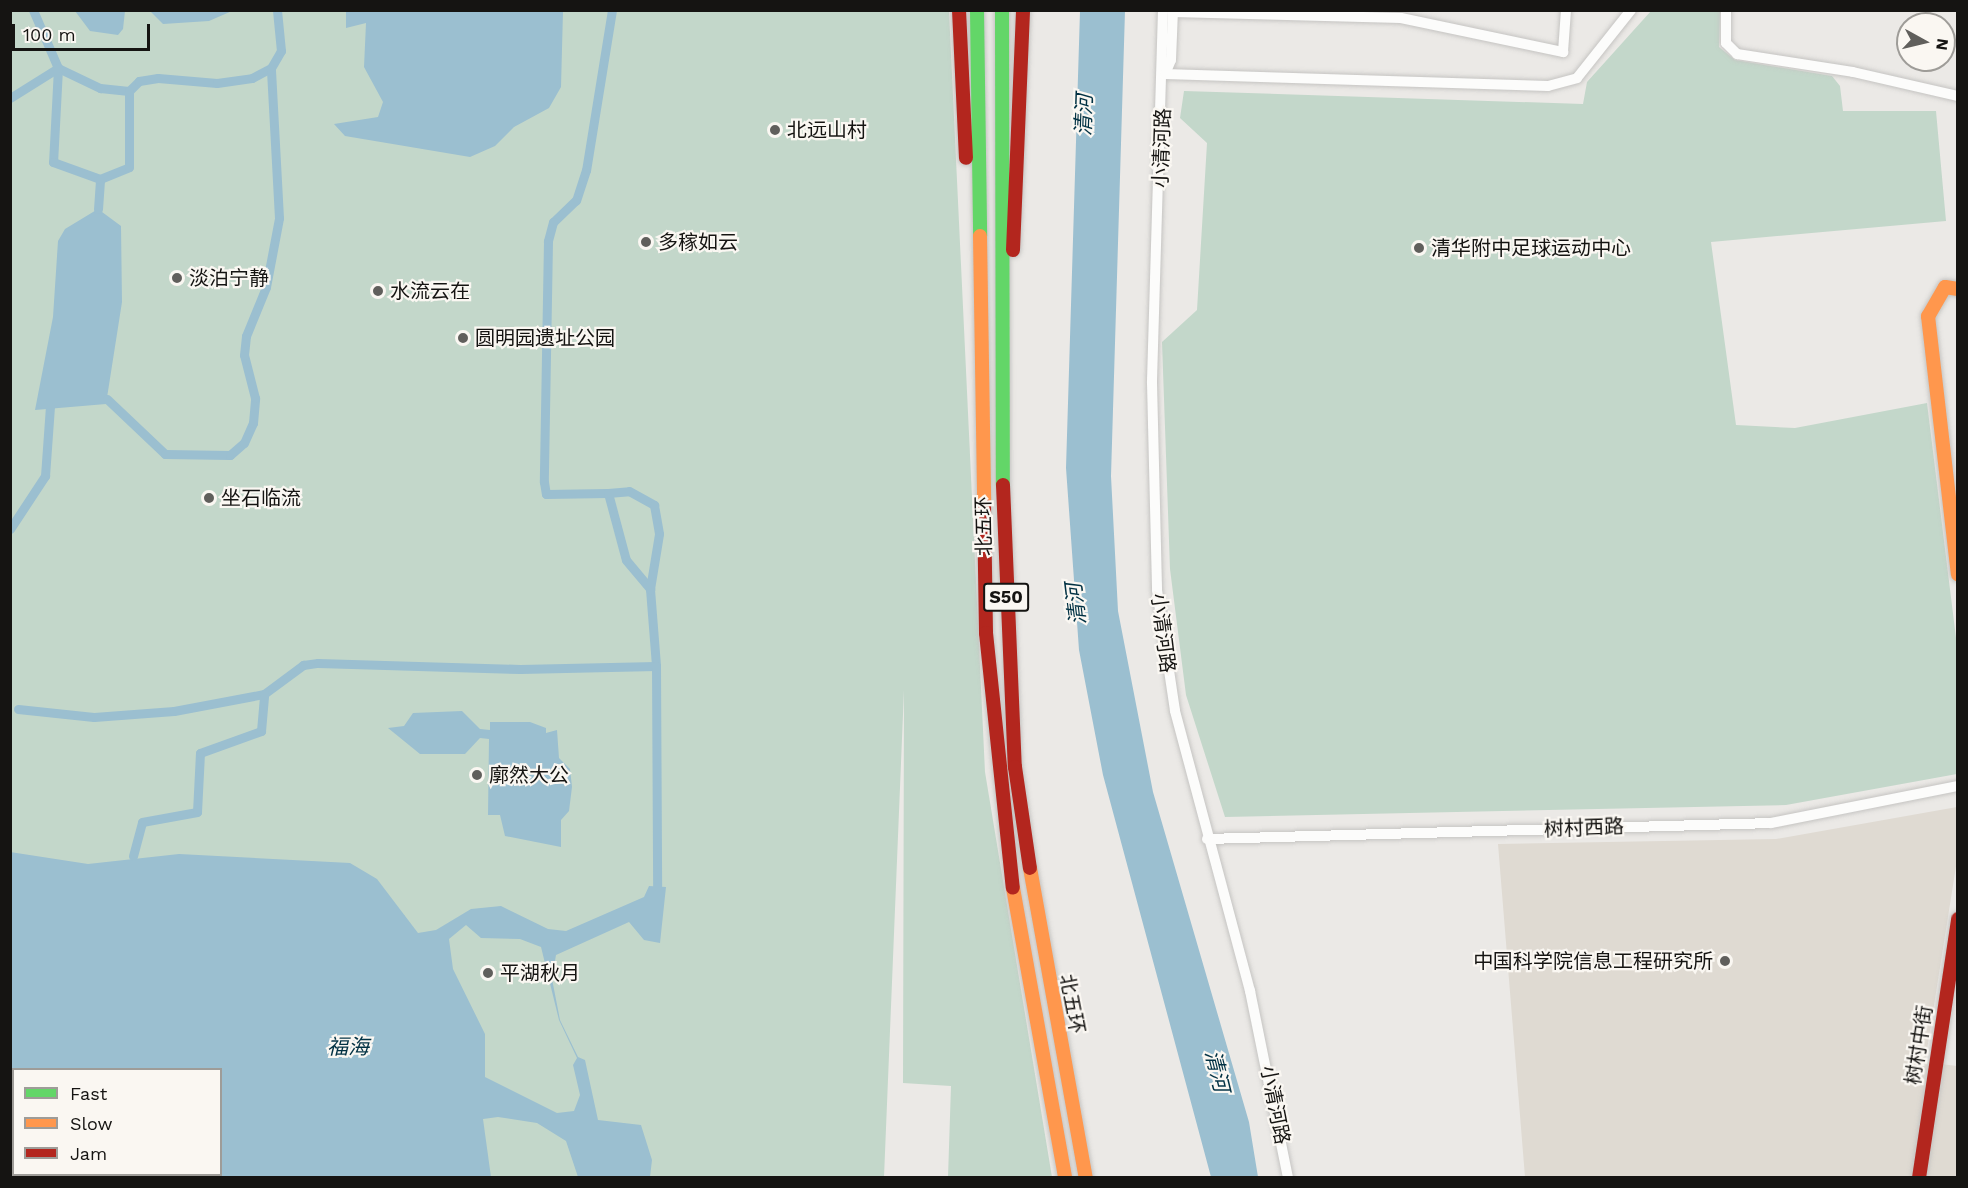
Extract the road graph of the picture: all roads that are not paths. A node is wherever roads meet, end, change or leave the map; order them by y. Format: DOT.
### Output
graph roads {
  1 [pos="959,10"];
  2 [pos="977,10"];
  3 [pos="1002,10"];
  4 [pos="1007,10"];
  5 [pos="1023,10"];
  6 [pos="1566,10"];
  7 [pos="1631,10"];
  8 [pos="1726,10"];
  9 [pos="1169,11"];
  10 [pos="1165,74"];
  11 [pos="1958,96"];
  12 [pos="1002,112"];
  13 [pos="1958,289"];
  14 [pos="1002,404"];
  15 [pos="979,405"];
  16 [pos="1958,574"];
  17 [pos="1958,786"];
  18 [pos="1207,839"];
  19 [pos="1958,919"];
  20 [pos="1065,1178"];
  21 [pos="1086,1178"];
  22 [pos="1288,1178"];
  23 [pos="1919,1178"];
  1 -- 15 [label="main road"];
  2 -- 15 [label="main road, 北五环 / S50"];
  3 -- 12 [label="main road, 北五环 / S50"];
  4 -- 12 [label="main road"];
  5 -- 14 [label="main road"];
  6 -- 9 [label="street"];
  7 -- 10 [label="street"];
  8 -- 11 [label="street"];
  9 -- 10 [label="street, 小清河路"];
  10 -- 18 [label="street, 小清河路"];
  12 -- 14 [label="main road, 北五环 / S50"];
  13 -- 16 [label="main road"];
  14 -- 21 [label="main road, 北五环 / S50"];
  15 -- 20 [label="main road, 北五环 / S50"];
  17 -- 18 [label="street, 树村西路"];
  18 -- 22 [label="street, 小清河路"];
  19 -- 23 [label="main road, 树村中街"];
}
